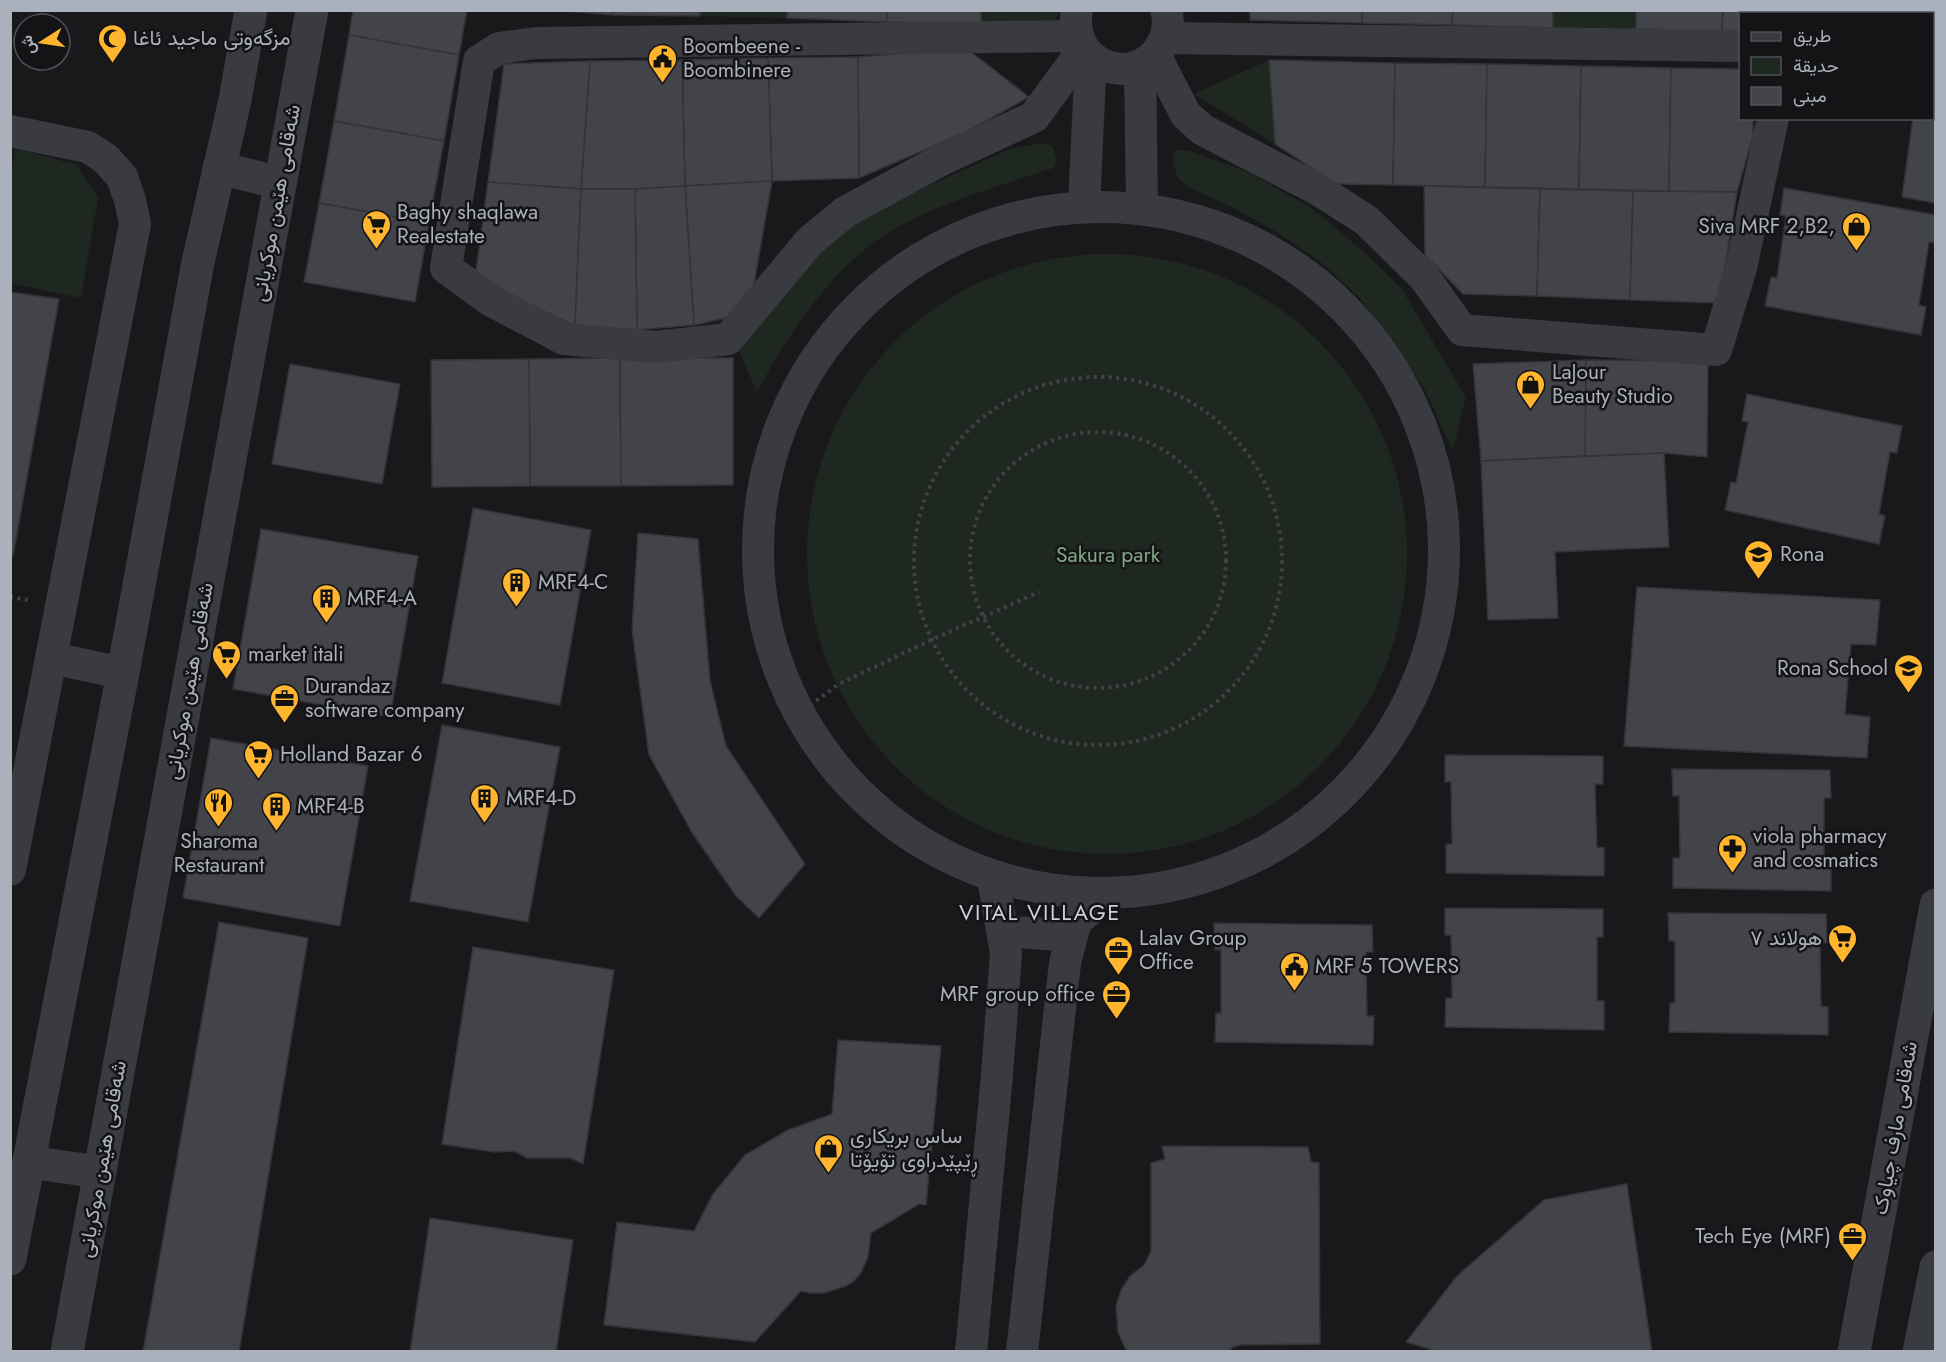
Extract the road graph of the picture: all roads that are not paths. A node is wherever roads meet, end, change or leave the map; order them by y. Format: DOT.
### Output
graph roads {
  1 [pos="251,10"];
  2 [pos="312,10"];
  3 [pos="1082,39"];
  4 [pos="1156,42"];
  5 [pos="1739,46"];
  6 [pos="1773,120"];
  7 [pos="10,131"];
  8 [pos="219,168"];
  9 [pos="280,183"];
  10 [pos="1084,205"];
  11 [pos="1142,207"];
  12 [pos="51,658"];
  13 [pos="123,673"];
  14 [pos="10,870"];
  15 [pos="993,878"];
  16 [pos="1110,895"];
  17 [pos="1935,905"];
  18 [pos="1003,931"];
  19 [pos="1072,936"];
  20 [pos="29,1162"];
  21 [pos="99,1172"];
  22 [pos="10,1259"];
  23 [pos="1935,1267"];
  24 [pos="67,1352"];
  25 [pos="971,1352"];
  26 [pos="1022,1352"];
  27 [pos="1854,1352"];
  28 [pos="1919,1352"];
  1 -- 8 [label="street"];
  2 -- 9 [label="street, شەقامی هێمن موکریانی"];
  3 -- 3 [label="street"];
  3 -- 4 [label="street"];
  3 -- 10 [label="street"];
  4 -- 5 [label="street"];
  4 -- 6 [label="street"];
  4 -- 11 [label="street"];
  7 -- 12 [label="street"];
  8 -- 9 [label="street"];
  8 -- 13 [label="street"];
  9 -- 21 [label="street, شەقامی هێمن موکریانی"];
  10 -- 11 [label="street"];
  10 -- 15 [label="street"];
  11 -- 16 [label="street"];
  12 -- 13 [label="street"];
  12 -- 14 [label="street"];
  13 -- 20 [label="street"];
  15 -- 16 [label="street"];
  15 -- 18 [label="street"];
  16 -- 19 [label="street"];
  17 -- 27 [label="street, شەقامی مارف چیاوک"];
  18 -- 19 [label="street"];
  18 -- 25 [label="street"];
  19 -- 26 [label="street"];
  20 -- 21 [label="street"];
  20 -- 22 [label="street"];
  21 -- 24 [label="street, شەقامی هێمن موکریانی"];
  23 -- 28 [label="street"];
}
